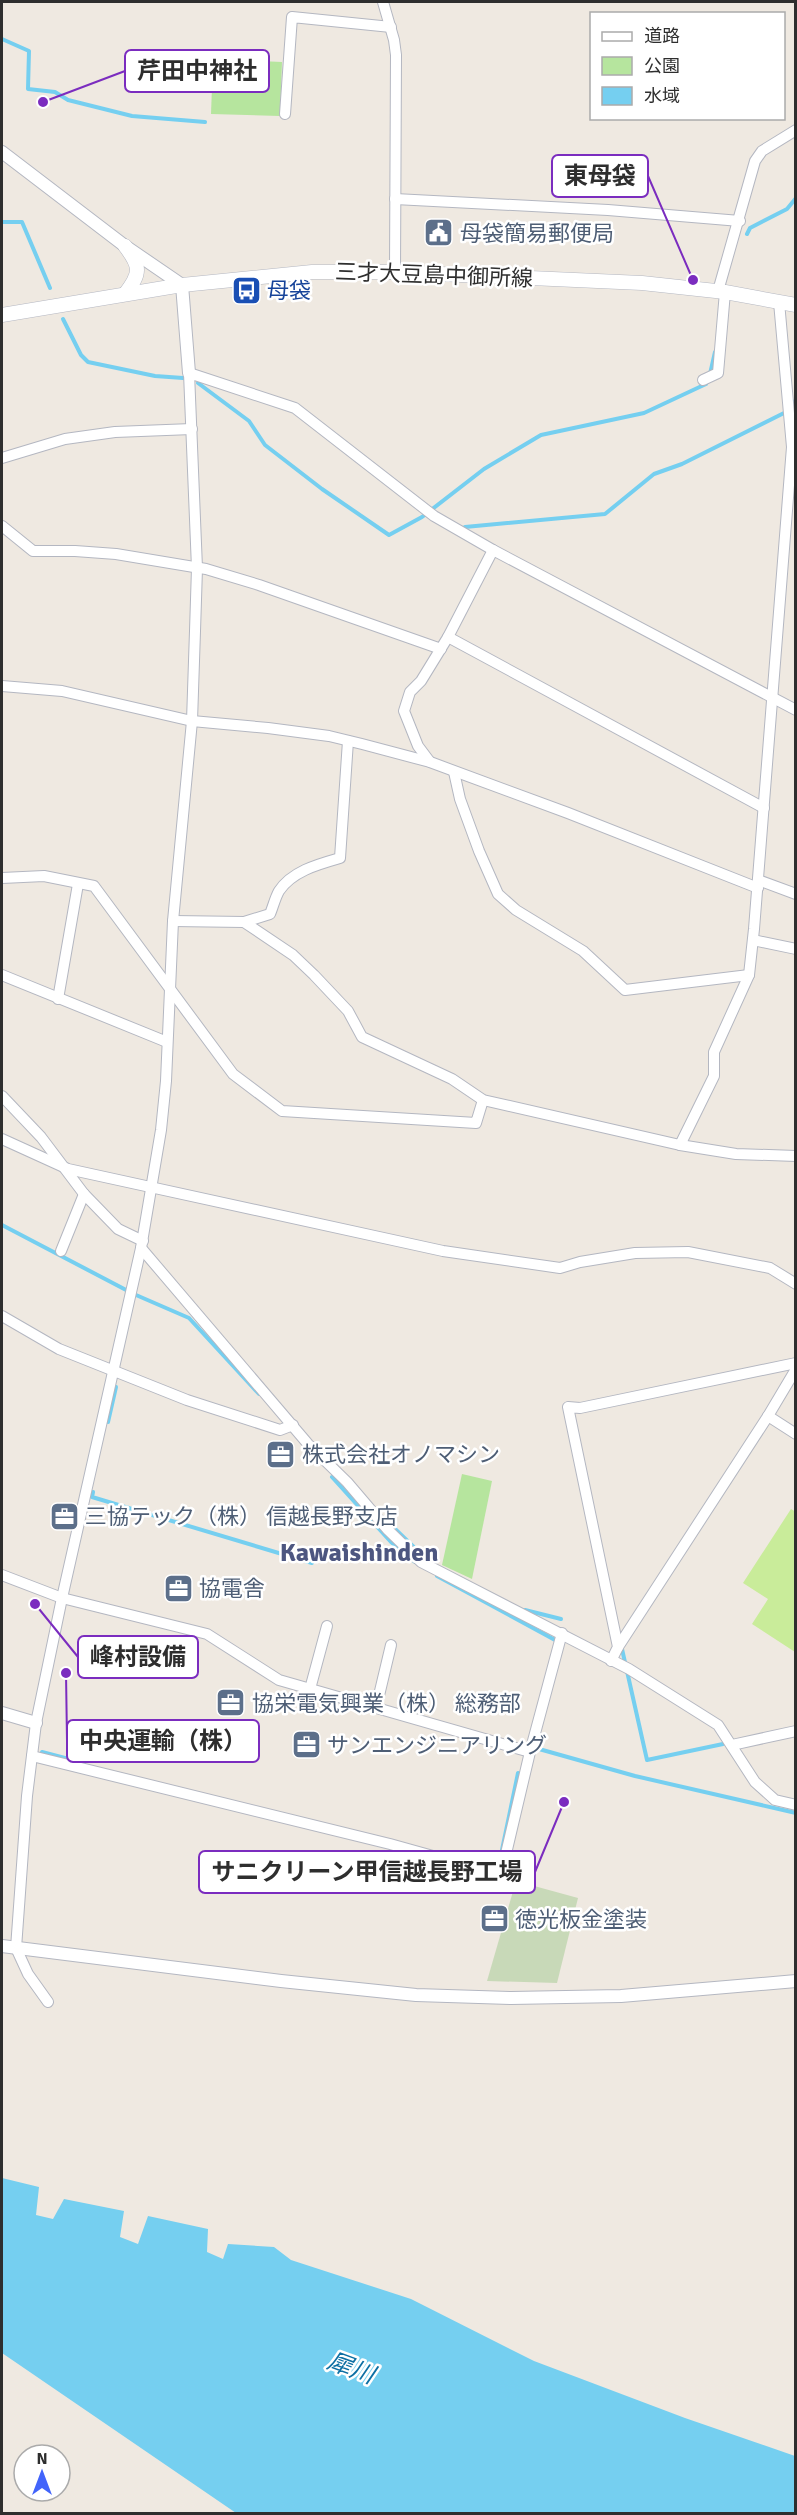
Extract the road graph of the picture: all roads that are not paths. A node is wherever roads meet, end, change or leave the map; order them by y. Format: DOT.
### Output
graph roads {
  1 [pos="383,2"];
  2 [pos="391,27"];
  3 [pos="285,114"];
  4 [pos="795,130"];
  5 [pos="2,152"];
  6 [pos="395,199"];
  7 [pos="740,221"];
  8 [pos="125,246"];
  9 [pos="395,272"];
  10 [pos="182,285"];
  11 [pos="721,292"];
  12 [pos="125,294"];
  13 [pos="779,302"];
  14 [pos="795,305"];
  15 [pos="2,315"];
  16 [pos="189,373"];
  17 [pos="708,378"];
  18 [pos="192,429"];
  19 [pos="2,458"];
  20 [pos="2,526"];
  21 [pos="493,550"];
  22 [pos="790,557"];
  23 [pos="197,568"];
  24 [pos="448,637"];
  25 [pos="441,649"];
  26 [pos="2,686"];
  27 [pos="773,699"];
  28 [pos="795,711"];
  29 [pos="192,721"];
  30 [pos="348,741"];
  31 [pos="430,762"];
  32 [pos="454,772"];
  33 [pos="764,808"];
  34 [pos="2,878"];
  35 [pos="78,884"];
  36 [pos="758,884"];
  37 [pos="795,894"];
  38 [pos="174,921"];
  39 [pos="244,922"];
  40 [pos="753,940"];
  41 [pos="795,949"];
  42 [pos="2,975"];
  43 [pos="749,975"];
  44 [pos="170,988"];
  45 [pos="58,999"];
  46 [pos="167,1042"];
  47 [pos="2,1096"];
  48 [pos="483,1100"];
  49 [pos="2,1139"];
  50 [pos="680,1145"];
  51 [pos="795,1156"];
  52 [pos="68,1169"];
  53 [pos="153,1189"];
  54 [pos="84,1194"];
  55 [pos="142,1244"];
  56 [pos="61,1251"];
  57 [pos="795,1284"];
  58 [pos="2,1316"];
  59 [pos="795,1363"];
  60 [pos="795,1369"];
  61 [pos="114,1371"];
  62 [pos="768,1416"];
  63 [pos="293,1425"];
  64 [pos="795,1434"];
  65 [pos="2,1575"];
  66 [pos="62,1598"];
  67 [pos="327,1626"];
  68 [pos="562,1633"];
  69 [pos="618,1647"];
  70 [pos="391,1649"];
  71 [pos="611,1660"];
  72 [pos="310,1689"];
  73 [pos="376,1708"];
  74 [pos="2,1713"];
  75 [pos="36,1723"];
  76 [pos="795,1731"];
  77 [pos="732,1745"];
  78 [pos="530,1752"];
  79 [pos="32,1756"];
  80 [pos="795,1805"];
  81 [pos="2,1946"];
  82 [pos="16,1948"];
  83 [pos="795,1982"];
  84 [pos="48,2002"];
  1 -- 2 [label="street"];
  2 -- 3 [label="street"];
  2 -- 6 [label="street"];
  4 -- 7 [label="street"];
  5 -- 8 [label="street"];
  6 -- 7 [label="street"];
  6 -- 9 [label="street"];
  7 -- 11 [label="street"];
  8 -- 10 [label="street"];
  8 -- 12 [label="main road"];
  9 -- 10 [label="main road, 三才大豆島中御所線"];
  9 -- 11 [label="main road, 三才大豆島中御所線"];
  10 -- 12 [label="main road, 三才大豆島中御所線"];
  10 -- 16 [label="street"];
  11 -- 13 [label="main road, 三才大豆島中御所線"];
  11 -- 17 [label="street"];
  12 -- 15 [label="main road, 三才大豆島中御所線"];
  13 -- 14 [label="main road, 三才大豆島中御所線"];
  13 -- 22 [label="street"];
  16 -- 18 [label="street"];
  16 -- 21 [label="street"];
  18 -- 19 [label="street"];
  18 -- 23 [label="street"];
  20 -- 23 [label="street"];
  21 -- 24 [label="street"];
  21 -- 27 [label="street"];
  22 -- 27 [label="street"];
  23 -- 25 [label="street"];
  23 -- 29 [label="street"];
  24 -- 25 [label="street"];
  24 -- 33 [label="street"];
  25 -- 31 [label="street"];
  26 -- 29 [label="street"];
  27 -- 28 [label="street"];
  27 -- 33 [label="street"];
  29 -- 30 [label="street"];
  29 -- 38 [label="street"];
  30 -- 31 [label="street"];
  30 -- 39 [label="street"];
  31 -- 32 [label="street"];
  32 -- 36 [label="street"];
  32 -- 43 [label="street"];
  33 -- 36 [label="street"];
  34 -- 35 [label="street"];
  35 -- 44 [label="street"];
  35 -- 45 [label="street"];
  36 -- 37 [label="street"];
  36 -- 40 [label="street"];
  38 -- 39 [label="street"];
  38 -- 44 [label="street"];
  39 -- 48 [label="street"];
  40 -- 41 [label="street"];
  40 -- 43 [label="street"];
  42 -- 45 [label="street"];
  43 -- 50 [label="street"];
  44 -- 46 [label="street"];
  44 -- 48 [label="street"];
  45 -- 46 [label="street"];
  46 -- 53 [label="street"];
  47 -- 52 [label="street"];
  48 -- 50 [label="street"];
  49 -- 52 [label="street"];
  50 -- 51 [label="street"];
  52 -- 53 [label="street"];
  52 -- 54 [label="street"];
  53 -- 55 [label="street"];
  53 -- 57 [label="street"];
  54 -- 55 [label="street"];
  54 -- 56 [label="street"];
  55 -- 61 [label="street"];
  55 -- 63 [label="street"];
  58 -- 61 [label="street"];
  59 -- 69 [label="street"];
  60 -- 62 [label="street"];
  61 -- 63 [label="street"];
  61 -- 66 [label="street"];
  62 -- 64 [label="street"];
  62 -- 69 [label="street"];
  63 -- 68 [label="street"];
  65 -- 66 [label="street"];
  66 -- 72 [label="street"];
  66 -- 75 [label="street"];
  67 -- 72 [label="street"];
  68 -- 71 [label="street"];
  68 -- 78 [label="street"];
  69 -- 71 [label="street"];
  70 -- 73 [label="street"];
  71 -- 77 [label="street"];
  72 -- 73 [label="street"];
  73 -- 78 [label="street"];
  74 -- 75 [label="street"];
  75 -- 79 [label="street"];
  76 -- 77 [label="street"];
  77 -- 80 [label="street"];
  78 -- 79 [label="street"];
  79 -- 82 [label="street"];
  81 -- 82 [label="street"];
  82 -- 83 [label="street"];
  82 -- 84 [label="street"];
}
